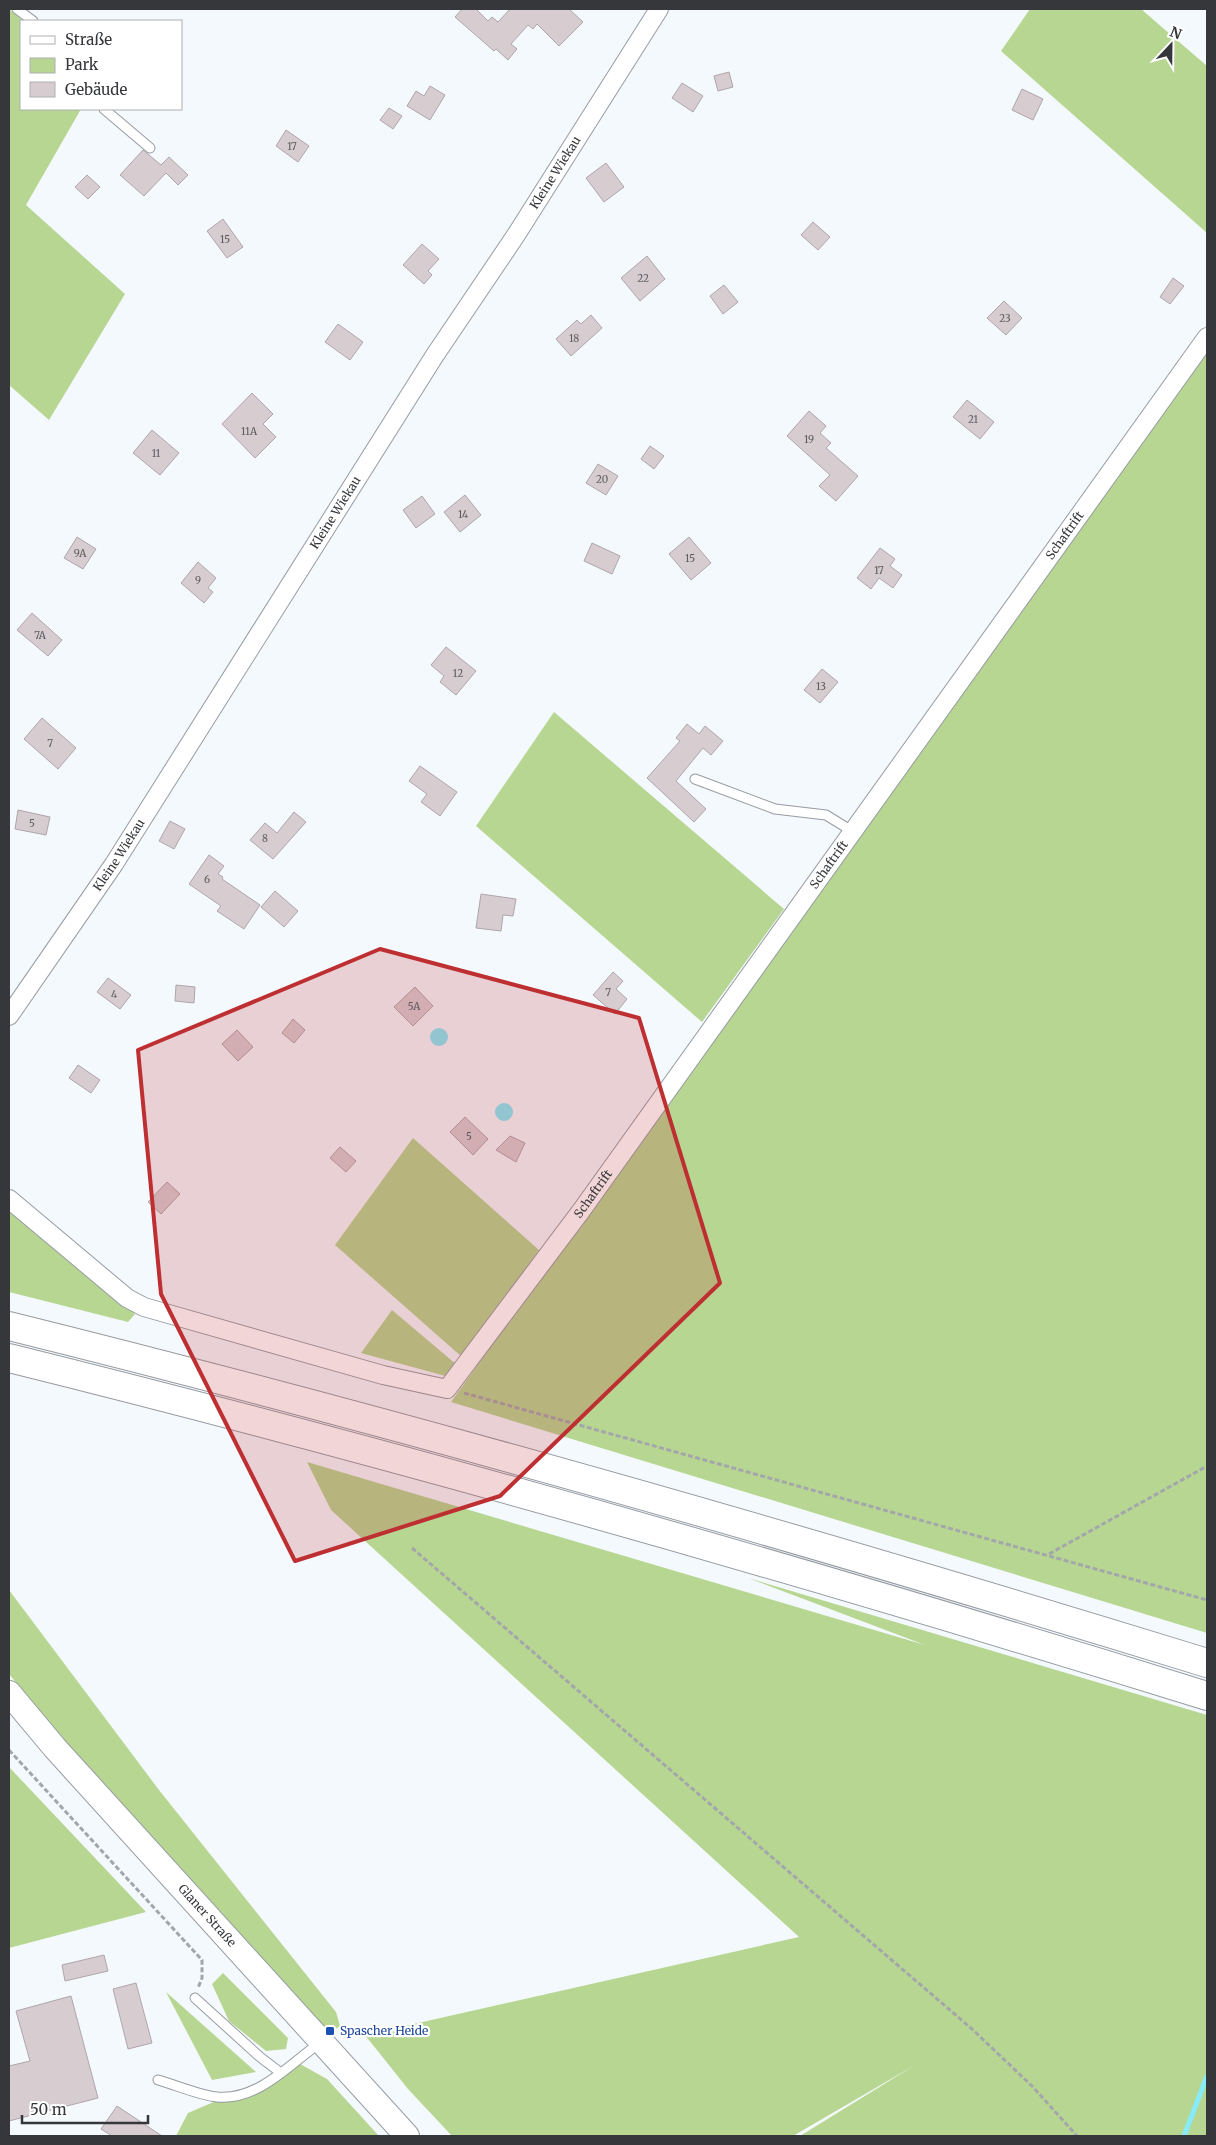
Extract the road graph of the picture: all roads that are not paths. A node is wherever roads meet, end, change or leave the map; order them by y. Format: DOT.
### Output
graph roads {
  1 [pos="17,9"];
  2 [pos="654,11"];
  3 [pos="32,20"];
  4 [pos="105,110"];
  5 [pos="150,148"];
  6 [pos="1207,337"];
  7 [pos="696,779"];
  8 [pos="852,831"];
  9 [pos="9,1016"];
  10 [pos="9,1198"];
  11 [pos="9,1326"];
  12 [pos="9,1358"];
  13 [pos="1207,1664"];
  14 [pos="9,1693"];
  15 [pos="1207,1696"];
  16 [pos="195,1998"];
  17 [pos="321,2042"];
  18 [pos="281,2073"];
  19 [pos="158,2080"];
  20 [pos="407,2136"];
  1 -- 3 [label="lane"];
  2 -- 9 [label="street, Kleine Wiekau"];
  4 -- 5 [label="lane"];
  6 -- 8 [label="street, Schaftrift"];
  7 -- 8 [label="lane"];
  8 -- 10 [label="street, Schaftrift"];
  11 -- 13 [label="highway"];
  12 -- 15 [label="highway"];
  14 -- 17 [label="street, Glaner Straße"];
  16 -- 18 [label="lane"];
  17 -- 18 [label="lane"];
  17 -- 20 [label="street, Glaner Straße"];
  18 -- 19 [label="lane"];
}
